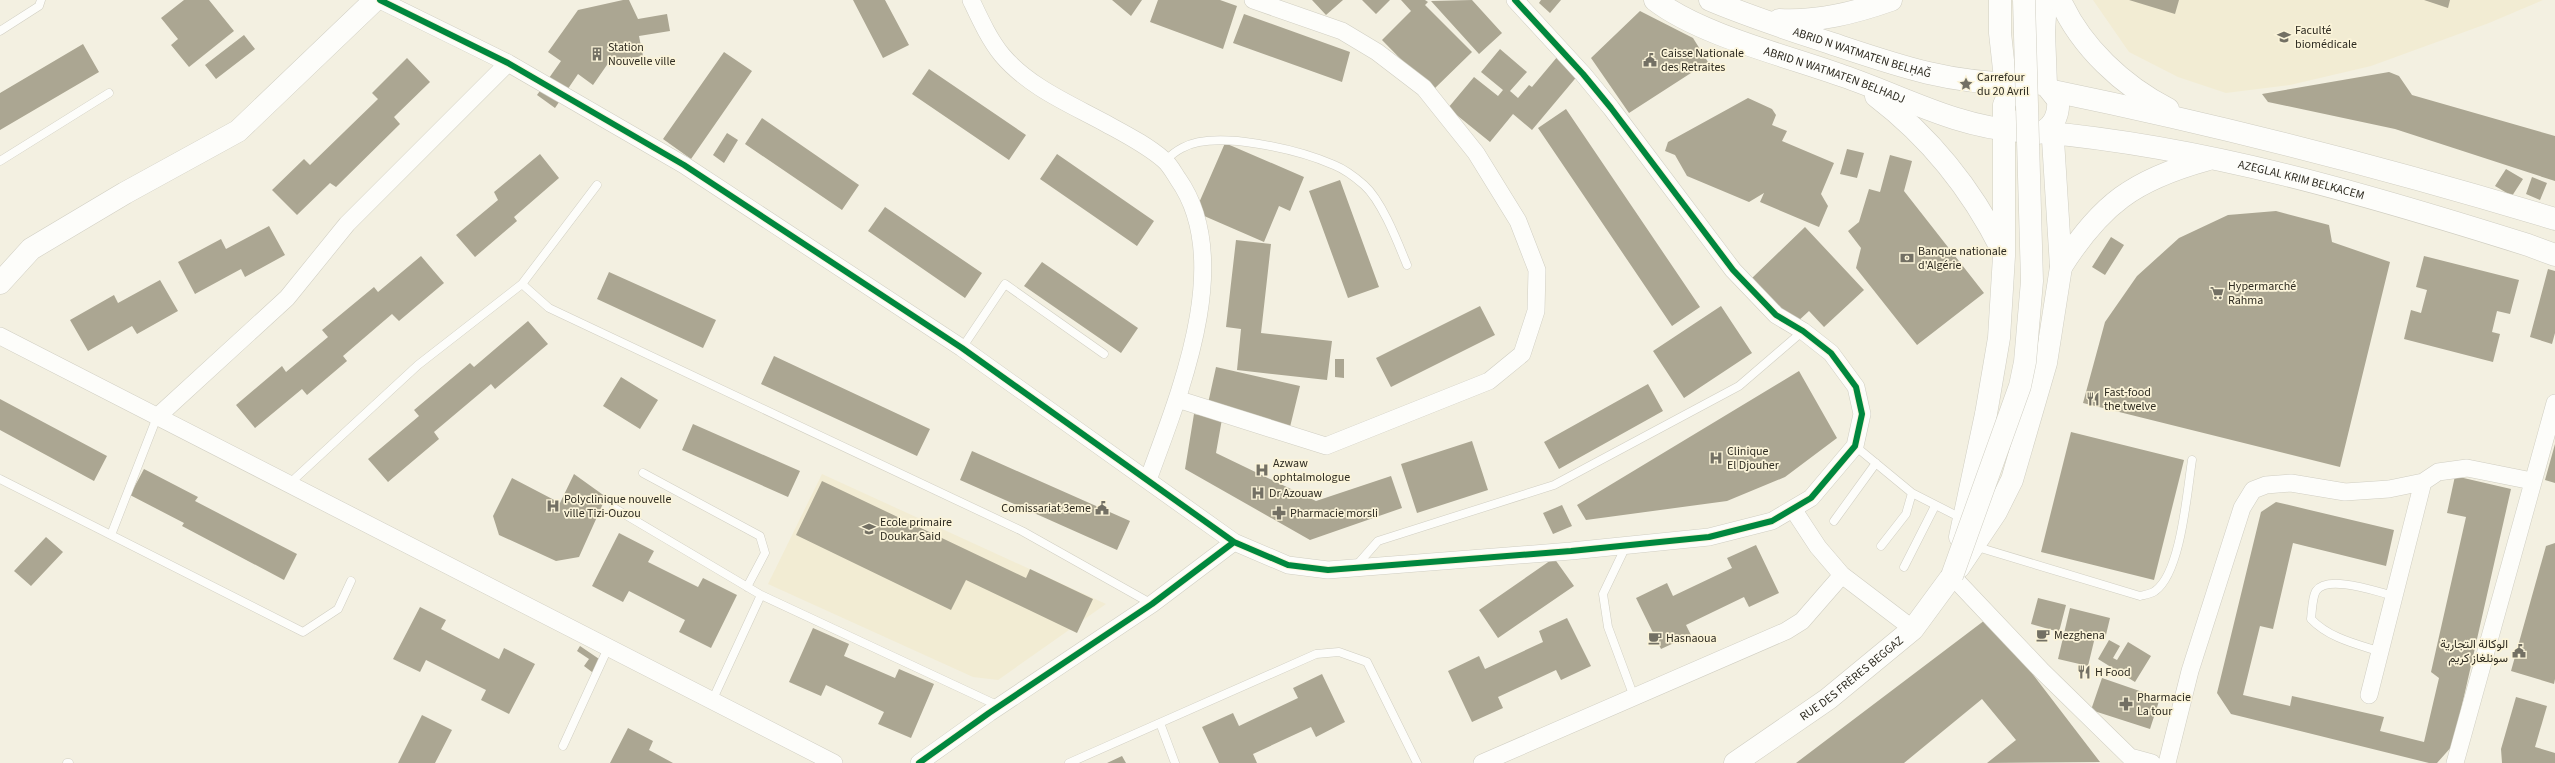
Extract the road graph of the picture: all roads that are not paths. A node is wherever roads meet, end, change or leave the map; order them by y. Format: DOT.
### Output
graph roads {
  1 [pos="41,0"];
  2 [pos="375,0"];
  3 [pos="380,0"];
  4 [pos="971,0"];
  5 [pos="1253,0"];
  6 [pos="1515,0"];
  7 [pos="1655,0"];
  8 [pos="1710,0"];
  9 [pos="1891,0"];
  10 [pos="2000,0"];
  11 [pos="2024,0"];
  12 [pos="2046,0"];
  13 [pos="2060,0"];
  14 [pos="1759,19"];
  15 [pos="0,31"];
  16 [pos="508,63"];
  17 [pos="1844,76"];
  18 [pos="2050,88"];
  19 [pos="109,93"];
  20 [pos="2023,115"];
  21 [pos="2189,119"];
  22 [pos="2211,159"];
  23 [pos="0,161"];
  24 [pos="1165,161"];
  25 [pos="597,185"];
  26 [pos="2555,220"];
  27 [pos="2555,255"];
  28 [pos="2004,256"];
  29 [pos="1407,265"];
  30 [pos="2061,267"];
  31 [pos="0,283"];
  32 [pos="522,284"];
  33 [pos="1802,331"];
  34 [pos="0,336"];
  35 [pos="962,348"];
  36 [pos="1104,354"];
  37 [pos="1177,399"];
  38 [pos="2555,403"];
  39 [pos="157,417"];
  40 [pos="1855,446"];
  41 [pos="2192,460"];
  42 [pos="1876,462"];
  43 [pos="643,473"];
  44 [pos="0,478"];
  45 [pos="1148,480"];
  46 [pos="2423,482"];
  47 [pos="2532,482"];
  48 [pos="289,484"];
  49 [pos="1912,493"];
  50 [pos="1935,506"];
  51 [pos="614,508"];
  52 [pos="1793,509"];
  53 [pos="1963,519"];
  54 [pos="1834,521"];
  55 [pos="111,535"];
  56 [pos="1234,542"];
  57 [pos="1627,545"];
  58 [pos="1881,546"];
  59 [pos="1973,546"];
  60 [pos="1904,567"];
  61 [pos="1354,568"];
  62 [pos="1842,575"];
  63 [pos="1952,576"];
  64 [pos="352,581"];
  65 [pos="747,588"];
  66 [pos="761,595"];
  67 [pos="2396,596"];
  68 [pos="1152,604"];
  69 [pos="1913,629"];
  70 [pos="608,648"];
  71 [pos="2381,652"];
  72 [pos="2369,695"];
  73 [pos="1634,697"];
  74 [pos="712,701"];
  75 [pos="999,706"];
  76 [pos="1160,723"];
  77 [pos="563,746"];
  78 [pos="2126,760"];
  79 [pos="834,763"];
  80 [pos="919,763"];
  81 [pos="1069,763"];
  82 [pos="1175,763"];
  83 [pos="1417,763"];
  84 [pos="1482,763"];
  85 [pos="1735,763"];
  86 [pos="2152,763"];
  87 [pos="2167,763"];
  88 [pos="2455,763"];
  1 -- 15 [label="lane"];
  2 -- 31 [label="main road"];
  3 -- 16 [label="street"];
  4 -- 24 [label="street"];
  5 -- 37 [label="street"];
  6 -- 33 [label="street"];
  7 -- 17 [label="main road, ABRID N WATMATEN BELHADJ"];
  8 -- 14 [label="main road, ABRID N WATMATEN BELḤAǦ"];
  9 -- 14 [label="main road"];
  10 -- 20 [label="main road"];
  11 -- 63 [label="main road, bridge"];
  12 -- 18 [label="main road"];
  13 -- 21 [label="main road"];
  14 -- 20 [label="main road, ABRID N WATMATEN BELḤAǦ"];
  16 -- 35 [label="street"];
  16 -- 39 [label="street"];
  17 -- 20 [label="main road, ABRID N WATMATEN BELHADJ"];
  17 -- 28 [label="main road"];
  18 -- 20 [label="main road"];
  18 -- 20 [label="main road"];
  18 -- 21 [label="main road"];
  19 -- 23 [label="lane"];
  20 -- 22 [label="main road, AZEGLAL KRIM BELKACEM"];
  20 -- 28 [label="main road"];
  20 -- 30 [label="main road"];
  21 -- 26 [label="main road"];
  22 -- 27 [label="main road, AZEGLAL KRIM BELKACEM"];
  22 -- 30 [label="main road"];
  24 -- 29 [label="lane"];
  24 -- 37 [label="street"];
  25 -- 32 [label="lane"];
  28 -- 53 [label="main road"];
  30 -- 59 [label="main road, RUE DES FRÈRES BEGGAZ"];
  32 -- 48 [label="lane"];
  32 -- 68 [label="lane"];
  33 -- 40 [label="street"];
  33 -- 61 [label="lane"];
  34 -- 39 [label="street"];
  35 -- 36 [label="lane"];
  35 -- 45 [label="street"];
  37 -- 45 [label="street"];
  38 -- 47 [label="street"];
  39 -- 48 [label="street"];
  39 -- 55 [label="lane"];
  40 -- 42 [label="lane"];
  40 -- 52 [label="street"];
  41 -- 59 [label="lane"];
  42 -- 49 [label="lane"];
  42 -- 54 [label="lane"];
  43 -- 65 [label="lane"];
  44 -- 55 [label="lane"];
  45 -- 56 [label="street"];
  46 -- 47 [label="street"];
  46 -- 67 [label="street"];
  46 -- 87 [label="street"];
  47 -- 88 [label="street"];
  48 -- 70 [label="street"];
  49 -- 50 [label="lane"];
  49 -- 58 [label="lane"];
  50 -- 53 [label="lane"];
  50 -- 60 [label="lane"];
  51 -- 65 [label="lane"];
  52 -- 57 [label="street"];
  52 -- 62 [label="street"];
  53 -- 63 [label="main road"];
  55 -- 64 [label="lane"];
  56 -- 61 [label="street"];
  56 -- 68 [label="street"];
  57 -- 61 [label="street"];
  57 -- 73 [label="lane"];
  59 -- 63 [label="main road, RUE DES FRÈRES BEGGAZ"];
  62 -- 69 [label="street"];
  62 -- 73 [label="street"];
  63 -- 69 [label="main road, RUE DES FRÈRES BEGGAZ"];
  63 -- 78 [label="street"];
  65 -- 66 [label="lane"];
  66 -- 74 [label="lane"];
  66 -- 75 [label="lane"];
  67 -- 71 [label="street"];
  67 -- 71 [label="lane"];
  68 -- 75 [label="street"];
  69 -- 85 [label="main road, RUE DES FRÈRES BEGGAZ"];
  70 -- 74 [label="street"];
  70 -- 77 [label="lane"];
  71 -- 72 [label="street"];
  73 -- 84 [label="street"];
  74 -- 79 [label="street"];
  75 -- 80 [label="street"];
  76 -- 81 [label="lane"];
  76 -- 82 [label="lane"];
  76 -- 83 [label="lane"];
  78 -- 86 [label="street"];
}
